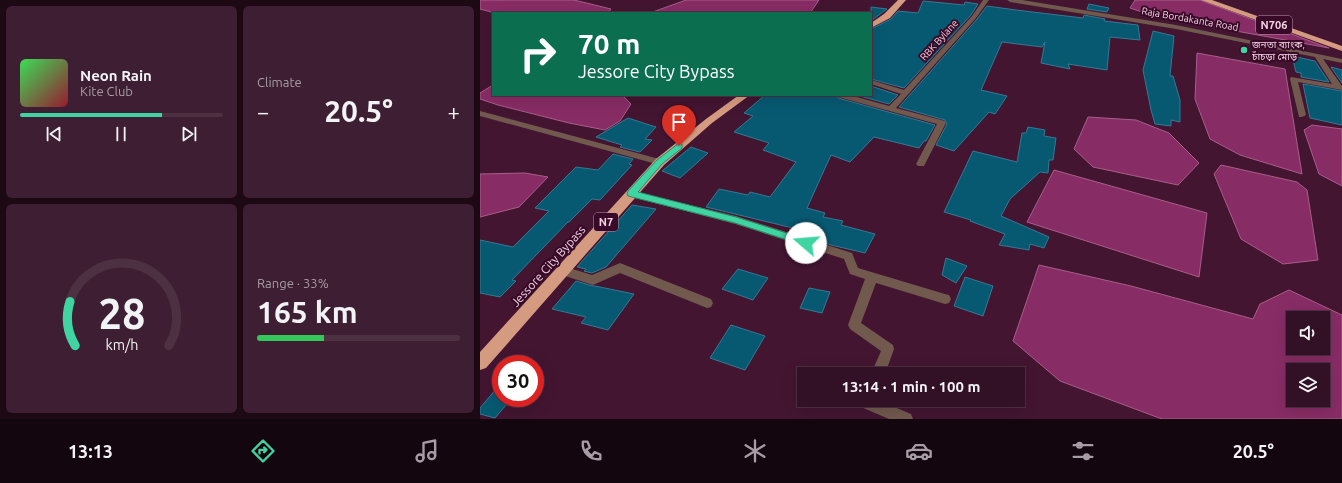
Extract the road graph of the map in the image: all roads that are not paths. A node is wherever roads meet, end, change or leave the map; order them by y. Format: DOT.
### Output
graph roads {
  1 [pos="902,0"];
  2 [pos="986,0"];
  3 [pos="1010,0"];
  4 [pos="1205,0"];
  5 [pos="1222,0"];
  6 [pos="872,25"];
  7 [pos="1342,42"];
  8 [pos="1342,49"];
  9 [pos="1317,55"];
  10 [pos="1342,61"];
  11 [pos="872,82"];
  12 [pos="1340,88"];
  13 [pos="906,93"];
  14 [pos="744,96"];
  15 [pos="845,96"];
  16 [pos="891,109"];
  17 [pos="480,113"];
  18 [pos="1302,115"];
  19 [pos="660,162"];
  20 [pos="921,164"];
  21 [pos="631,194"];
  22 [pos="563,270"];
  23 [pos="914,290"];
  24 [pos="914,290"];
  25 [pos="918,291"];
  26 [pos="918,291"];
  27 [pos="707,303"];
  28 [pos="480,363"];
  29 [pos="881,367"];
  30 [pos="878,407"];
  31 [pos="906,419"];
  1 -- 6 [label="highway"];
  2 -- 13 [label="street, RBK Bylane"];
  3 -- 9 [label="street, Raja Bordakanta Road"];
  4 -- 8 [label="highway, N706"];
  5 -- 7 [label="highway, N706"];
  9 -- 10 [label="street, Raja Bordakanta Road"];
  9 -- 12 [label="street"];
  11 -- 13 [label="street"];
  12 -- 18 [label="street"];
  13 -- 16 [label="street, RBK Bylane"];
  14 -- 19 [label="highway, Jessore City Bypass / N7"];
  15 -- 16 [label="street"];
  16 -- 20 [label="street"];
  17 -- 19 [label="street"];
  19 -- 21 [label="highway, Jessore City Bypass / N7"];
  21 -- 22 [label="highway, Jessore City Bypass / N7"];
  21 -- 23 [label="street"];
  22 -- 27 [label="street"];
  22 -- 28 [label="highway, Jessore City Bypass / N7"];
  24 -- 29 [label="street"];
  25 -- 26 [label="street"];
  30 -- 31 [label="street"];
}
